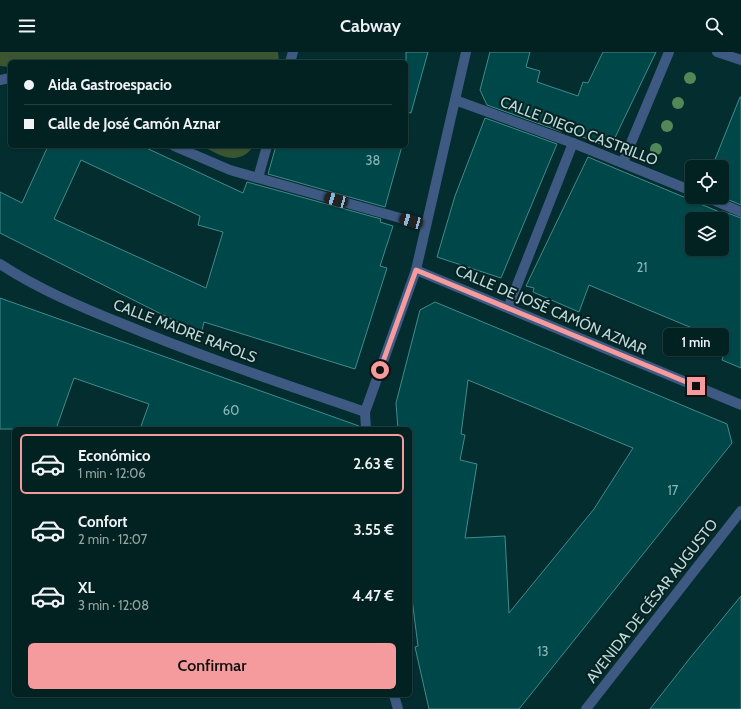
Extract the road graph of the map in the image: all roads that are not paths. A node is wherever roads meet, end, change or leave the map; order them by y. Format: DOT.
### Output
graph roads {
  1 [pos="466,52"];
  2 [pos="669,52"];
  3 [pos="717,52"];
  4 [pos="741,60"];
  5 [pos="455,100"];
  6 [pos="573,143"];
  7 [pos="179,148"];
  8 [pos="266,148"];
  9 [pos="623,162"];
  10 [pos="258,178"];
  11 [pos="685,188"];
  12 [pos="722,204"];
  13 [pos="741,212"];
  14 [pos="426,225"];
  15 [pos="0,264"];
  16 [pos="416,270"];
  17 [pos="508,308"];
  18 [pos="741,405"];
  19 [pos="365,412"];
  20 [pos="366,427"];
  21 [pos="741,511"];
  22 [pos="395,697"];
  23 [pos="398,709"];
  24 [pos="586,709"];
  1 -- 5 [label="street"];
  2 -- 9 [label="street"];
  3 -- 4 [label="street"];
  5 -- 6 [label="street, CALLE DIEGO CASTRILLO"];
  5 -- 14 [label="street"];
  6 -- 9 [label="street, CALLE DIEGO CASTRILLO"];
  6 -- 17 [label="street"];
  7 -- 10 [label="street"];
  8 -- 10 [label="street"];
  9 -- 11 [label="street, CALLE DIEGO CASTRILLO"];
  10 -- 14 [label="street"];
  12 -- 13 [label="street"];
  14 -- 16 [label="street"];
  15 -- 19 [label="street, CALLE MADRE RAFOLS"];
  16 -- 17 [label="street, CALLE DE JOSÉ CAMÓN AZNAR"];
  16 -- 19 [label="street"];
  17 -- 18 [label="street, CALLE DE JOSÉ CAMÓN AZNAR"];
  19 -- 20 [label="street"];
  21 -- 24 [label="street, AVENIDA DE CÉSAR AUGUSTO"];
  22 -- 23 [label="street"];
}
